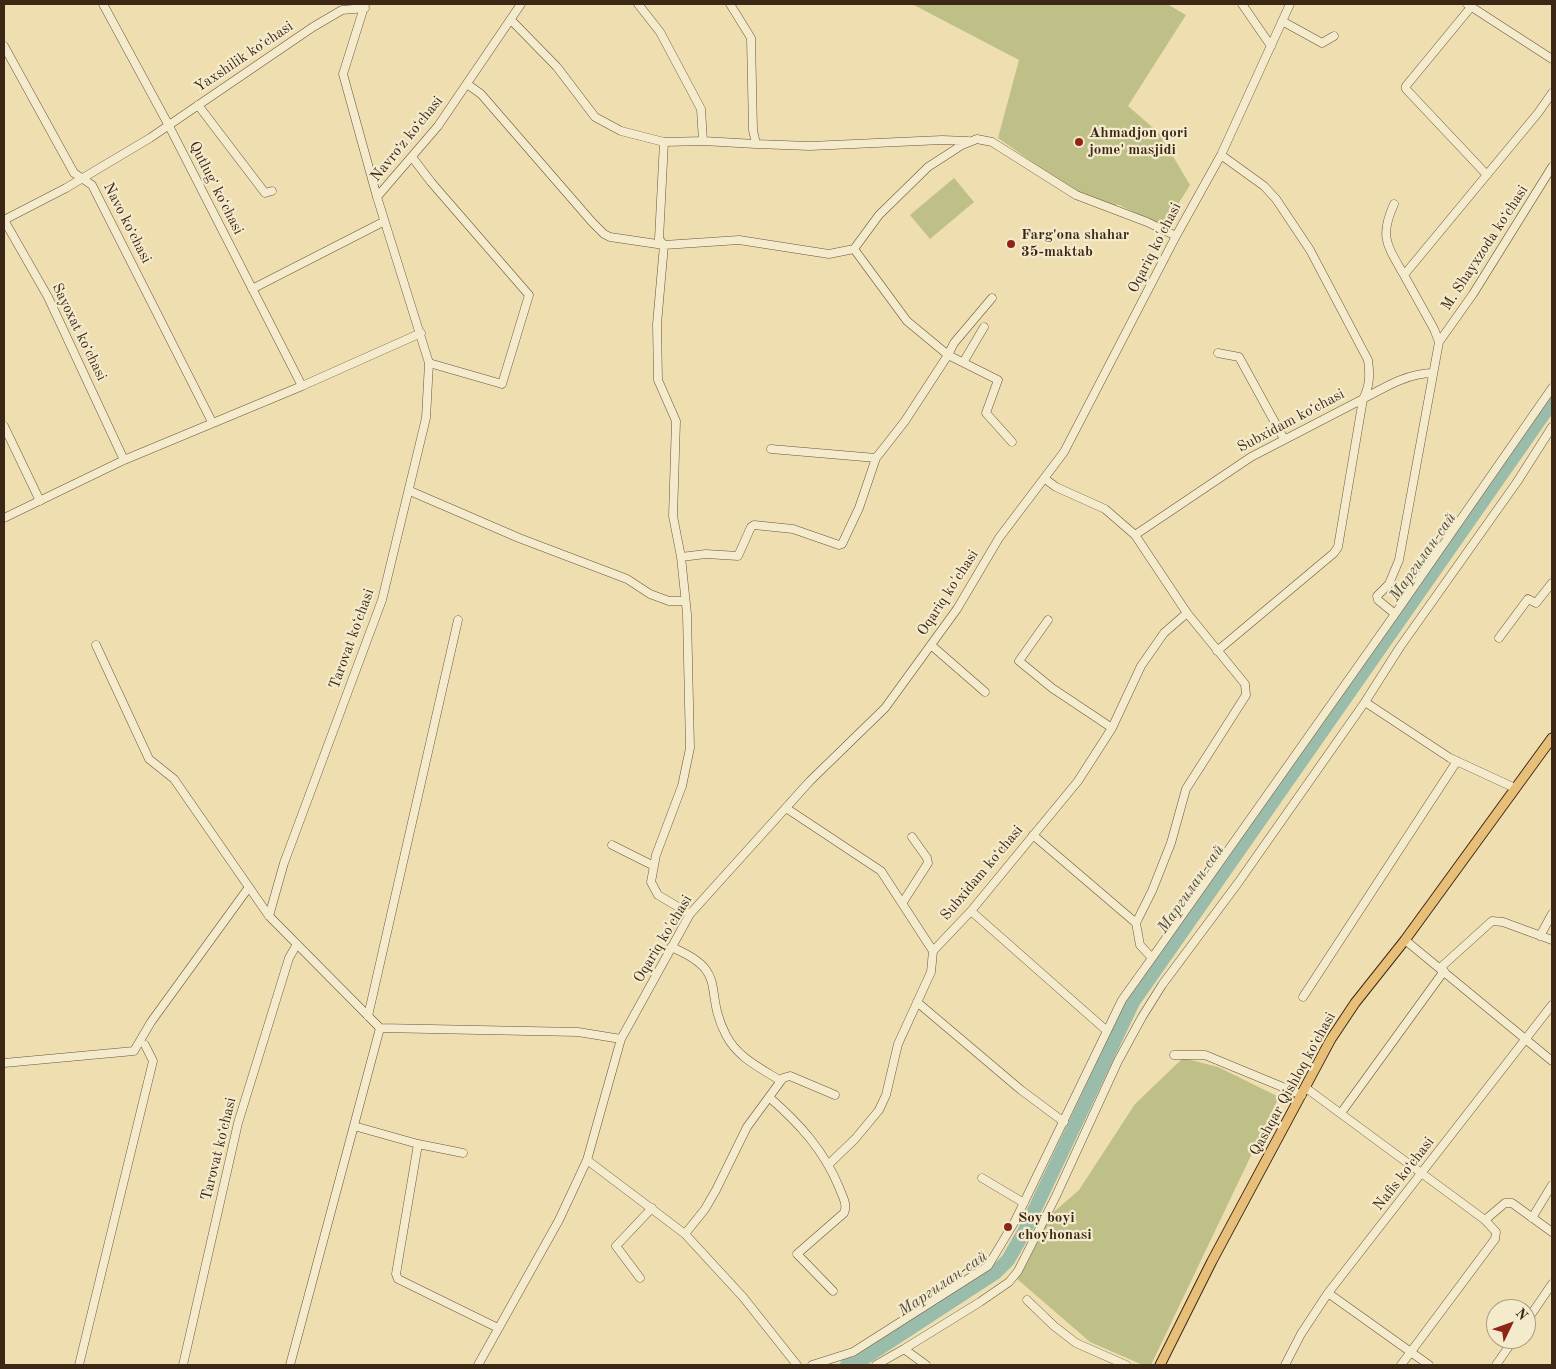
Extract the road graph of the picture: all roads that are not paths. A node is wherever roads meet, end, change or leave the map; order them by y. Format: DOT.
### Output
graph roads {
  1 [pos="104,4"];
  2 [pos="521,4"];
  3 [pos="638,4"];
  4 [pos="730,4"];
  5 [pos="1242,4"];
  6 [pos="1290,4"];
  7 [pos="1469,5"];
  8 [pos="365,6"];
  9 [pos="512,20"];
  10 [pos="1282,21"];
  11 [pos="1334,36"];
  12 [pos="4,46"];
  13 [pos="1271,46"];
  14 [pos="1552,59"];
  15 [pos="467,84"];
  16 [pos="1552,93"];
  17 [pos="198,105"];
  18 [pos="168,124"];
  19 [pos="703,141"];
  20 [pos="972,141"];
  21 [pos="664,142"];
  22 [pos="756,144"];
  23 [pos="1221,155"];
  24 [pos="412,157"];
  25 [pos="1552,168"];
  26 [pos="1487,175"];
  27 [pos="84,178"];
  28 [pos="272,191"];
  29 [pos="377,197"];
  30 [pos="1394,204"];
  31 [pos="4,220"];
  32 [pos="384,222"];
  33 [pos="1176,236"];
  34 [pos="664,244"];
  35 [pos="854,249"];
  36 [pos="1404,275"];
  37 [pos="252,289"];
  38 [pos="992,298"];
  39 [pos="984,327"];
  40 [pos="421,334"];
  41 [pos="1439,342"];
  42 [pos="1218,353"];
  43 [pos="948,355"];
  44 [pos="964,361"];
  45 [pos="428,363"];
  46 [pos="1433,373"];
  47 [pos="302,386"];
  48 [pos="1552,388"];
  49 [pos="1363,398"];
  50 [pos="212,422"];
  51 [pos="4,426"];
  52 [pos="1552,428"];
  53 [pos="1284,439"];
  54 [pos="1012,442"];
  55 [pos="771,449"];
  56 [pos="876,458"];
  57 [pos="124,460"];
  58 [pos="1045,479"];
  59 [pos="410,491"];
  60 [pos="40,500"];
  61 [pos="4,518"];
  62 [pos="1135,535"];
  63 [pos="680,557"];
  64 [pos="1552,583"];
  65 [pos="686,601"];
  66 [pos="1187,613"];
  67 [pos="1395,614"];
  68 [pos="458,620"];
  69 [pos="1048,620"];
  70 [pos="1499,638"];
  71 [pos="96,645"];
  72 [pos="931,645"];
  73 [pos="1217,651"];
  74 [pos="985,692"];
  75 [pos="1366,702"];
  76 [pos="1112,728"];
  77 [pos="1552,738"];
  78 [pos="1457,761"];
  79 [pos="1515,788"];
  80 [pos="786,808"];
  81 [pos="1033,834"];
  82 [pos="912,837"];
  83 [pos="612,845"];
  84 [pos="654,866"];
  85 [pos="248,887"];
  86 [pos="903,902"];
  87 [pos="971,911"];
  88 [pos="690,914"];
  89 [pos="1552,914"];
  90 [pos="269,916"];
  91 [pos="1136,923"];
  92 [pos="1540,936"];
  93 [pos="1405,940"];
  94 [pos="1552,940"];
  95 [pos="297,944"];
  96 [pos="671,947"];
  97 [pos="933,951"];
  98 [pos="1152,958"];
  99 [pos="1442,969"];
  100 [pos="1303,997"];
  101 [pos="917,1002"];
  102 [pos="1552,1005"];
  103 [pos="368,1016"];
  104 [pos="380,1028"];
  105 [pos="1108,1031"];
  106 [pos="621,1040"];
  107 [pos="1526,1040"];
  108 [pos="145,1045"];
  109 [pos="1174,1055"];
  110 [pos="1552,1061"];
  111 [pos="4,1063"];
  112 [pos="781,1081"];
  113 [pos="1304,1092"];
  114 [pos="835,1094"];
  115 [pos="770,1098"];
  116 [pos="1341,1113"];
  117 [pos="1064,1122"];
  118 [pos="354,1126"];
  119 [pos="418,1144"];
  120 [pos="464,1153"];
  121 [pos="587,1160"];
  122 [pos="830,1164"];
  123 [pos="1421,1175"];
  124 [pos="982,1178"];
  125 [pos="1552,1185"];
  126 [pos="1024,1202"];
  127 [pos="652,1208"];
  128 [pos="1532,1218"];
  129 [pos="1485,1220"];
  130 [pos="1552,1232"];
  131 [pos="685,1234"];
  132 [pos="640,1278"];
  133 [pos="1552,1284"];
  134 [pos="833,1291"];
  135 [pos="1328,1293"];
  136 [pos="1027,1300"];
  137 [pos="1536,1307"];
  138 [pos="498,1328"];
  139 [pos="1507,1349"];
  140 [pos="904,1350"];
  141 [pos="1410,1352"];
  142 [pos="80,1365"];
  143 [pos="183,1365"];
  144 [pos="290,1365"];
  145 [pos="478,1365"];
  146 [pos="797,1365"];
  147 [pos="812,1365"];
  148 [pos="876,1365"];
  149 [pos="926,1365"];
  150 [pos="1126,1365"];
  151 [pos="1160,1365"];
  152 [pos="1285,1365"];
  153 [pos="1400,1365"];
  154 [pos="1428,1365"];
  155 [pos="1496,1365"];
  1 -- 18 [label="street, Qutlugʻ koʻchasi"];
  2 -- 9 [label="street, Navroʻz koʻchasi"];
  3 -- 19 [label="street"];
  4 -- 22 [label="street"];
  5 -- 13 [label="street"];
  6 -- 10 [label="street, Oqariq ko'chasi"];
  7 -- 14 [label="street"];
  7 -- 26 [label="street"];
  8 -- 17 [label="street, Yaxshilik koʻchasi"];
  8 -- 29 [label="street"];
  9 -- 15 [label="street, Navroʻz koʻchasi"];
  9 -- 21 [label="street"];
  10 -- 11 [label="street"];
  10 -- 13 [label="street, Oqariq ko'chasi"];
  12 -- 27 [label="street, Navo koʻchasi"];
  13 -- 23 [label="street, Oqariq ko'chasi"];
  15 -- 24 [label="street, Navroʻz koʻchasi"];
  15 -- 34 [label="street"];
  16 -- 26 [label="street"];
  17 -- 18 [label="street, Yaxshilik koʻchasi"];
  17 -- 28 [label="street"];
  18 -- 27 [label="street, Yaxshilik koʻchasi"];
  18 -- 37 [label="street, Qutlugʻ koʻchasi"];
  19 -- 21 [label="street"];
  19 -- 22 [label="street"];
  20 -- 22 [label="street"];
  20 -- 33 [label="street"];
  20 -- 35 [label="street"];
  21 -- 34 [label="street"];
  23 -- 33 [label="street, Oqariq ko'chasi"];
  23 -- 49 [label="street, Subxidam koʻchasi"];
  24 -- 29 [label="street, Navroʻz koʻchasi"];
  24 -- 45 [label="street"];
  25 -- 41 [label="street, M. Shayxzoda koʻchasi"];
  26 -- 36 [label="street"];
  27 -- 31 [label="street, Yaxshilik koʻchasi"];
  27 -- 50 [label="street, Navo koʻchasi"];
  29 -- 32 [label="street, Navroʻz koʻchasi"];
  30 -- 36 [label="street"];
  31 -- 57 [label="street, Sayoxat koʻchasi"];
  32 -- 37 [label="street"];
  32 -- 40 [label="street, Navroʻz koʻchasi"];
  33 -- 58 [label="street, Oqariq ko'chasi"];
  34 -- 35 [label="street"];
  34 -- 63 [label="street"];
  35 -- 43 [label="street"];
  36 -- 41 [label="street"];
  37 -- 47 [label="street, Qutlugʻ koʻchasi"];
  38 -- 43 [label="street"];
  39 -- 44 [label="street"];
  40 -- 45 [label="street, Navroʻz koʻchasi"];
  40 -- 47 [label="street"];
  41 -- 46 [label="street"];
  42 -- 53 [label="street"];
  43 -- 44 [label="street"];
  43 -- 56 [label="street"];
  44 -- 54 [label="street"];
  45 -- 59 [label="street, Tarovat koʻchasi"];
  46 -- 49 [label="street"];
  46 -- 67 [label="street"];
  47 -- 50 [label="street"];
  48 -- 67 [label="street"];
  49 -- 53 [label="street, Subxidam koʻchasi"];
  49 -- 73 [label="street"];
  50 -- 57 [label="street"];
  51 -- 60 [label="street"];
  52 -- 75 [label="street"];
  53 -- 62 [label="street, Subxidam koʻchasi"];
  55 -- 56 [label="street"];
  56 -- 63 [label="street"];
  57 -- 60 [label="street"];
  58 -- 62 [label="street"];
  58 -- 72 [label="street, Oqariq ko'chasi"];
  59 -- 65 [label="street"];
  59 -- 90 [label="street, Tarovat koʻchasi"];
  60 -- 61 [label="street"];
  62 -- 66 [label="street"];
  63 -- 65 [label="street"];
  64 -- 70 [label="street"];
  65 -- 84 [label="street"];
  66 -- 73 [label="street"];
  66 -- 76 [label="street, Subxidam koʻchasi"];
  67 -- 98 [label="street"];
  68 -- 103 [label="street"];
  69 -- 76 [label="street"];
  71 -- 85 [label="street"];
  72 -- 74 [label="street"];
  72 -- 80 [label="street, Oqariq ko'chasi"];
  73 -- 91 [label="street"];
  75 -- 78 [label="street"];
  75 -- 140 [label="street"];
  76 -- 81 [label="street, Subxidam koʻchasi"];
  77 -- 79 [label="main road, Qashqar Qishloq koʻchasi"];
  78 -- 79 [label="street"];
  78 -- 100 [label="street"];
  79 -- 93 [label="main road, Qashqar Qishloq koʻchasi"];
  80 -- 86 [label="street"];
  80 -- 88 [label="street, Oqariq ko'chasi"];
  81 -- 87 [label="street, Subxidam koʻchasi"];
  81 -- 91 [label="street"];
  82 -- 86 [label="street"];
  83 -- 84 [label="street"];
  84 -- 88 [label="street"];
  85 -- 90 [label="street"];
  85 -- 111 [label="street"];
  86 -- 97 [label="street"];
  87 -- 97 [label="street, Subxidam koʻchasi"];
  87 -- 105 [label="street"];
  88 -- 96 [label="street, Oqariq ko'chasi"];
  89 -- 92 [label="street"];
  90 -- 95 [label="street"];
  91 -- 98 [label="street"];
  92 -- 94 [label="street"];
  92 -- 99 [label="street"];
  93 -- 99 [label="street"];
  93 -- 113 [label="main road, Qashqar Qishloq koʻchasi"];
  95 -- 103 [label="street"];
  95 -- 143 [label="street, Tarovat koʻchasi"];
  96 -- 106 [label="street, Oqariq ko'chasi"];
  96 -- 112 [label="street"];
  97 -- 101 [label="street"];
  98 -- 105 [label="street"];
  99 -- 107 [label="street"];
  99 -- 116 [label="street"];
  101 -- 117 [label="street"];
  101 -- 122 [label="street"];
  102 -- 107 [label="street, Nafis koʻchasi"];
  103 -- 104 [label="street"];
  104 -- 106 [label="street"];
  104 -- 118 [label="street"];
  105 -- 117 [label="street"];
  106 -- 121 [label="street, Oqariq ko'chasi"];
  107 -- 110 [label="street"];
  107 -- 123 [label="street, Nafis koʻchasi"];
  108 -- 142 [label="street"];
  109 -- 113 [label="street"];
  112 -- 114 [label="street"];
  112 -- 115 [label="street"];
  113 -- 116 [label="street"];
  113 -- 151 [label="main road, Qashqar Qishloq koʻchasi"];
  115 -- 122 [label="street"];
  115 -- 131 [label="street"];
  116 -- 123 [label="street"];
  117 -- 126 [label="street"];
  118 -- 119 [label="street"];
  118 -- 144 [label="street"];
  119 -- 120 [label="street"];
  119 -- 138 [label="street"];
  121 -- 127 [label="street"];
  121 -- 138 [label="street, Oqariq ko'chasi"];
  122 -- 134 [label="street"];
  123 -- 129 [label="street"];
  123 -- 135 [label="street, Nafis koʻchasi"];
  124 -- 126 [label="street"];
  125 -- 128 [label="street"];
  126 -- 147 [label="street"];
  127 -- 131 [label="street"];
  127 -- 132 [label="street"];
  128 -- 129 [label="street"];
  128 -- 130 [label="street"];
  129 -- 141 [label="street"];
  131 -- 146 [label="street"];
  133 -- 137 [label="street"];
  135 -- 141 [label="street"];
  135 -- 152 [label="street, Nafis koʻchasi"];
  136 -- 150 [label="street"];
  138 -- 145 [label="street, Oqariq ko'chasi"];
  139 -- 155 [label="street"];
  140 -- 148 [label="street"];
  140 -- 149 [label="street"];
  141 -- 153 [label="street"];
  141 -- 154 [label="street"];
}
